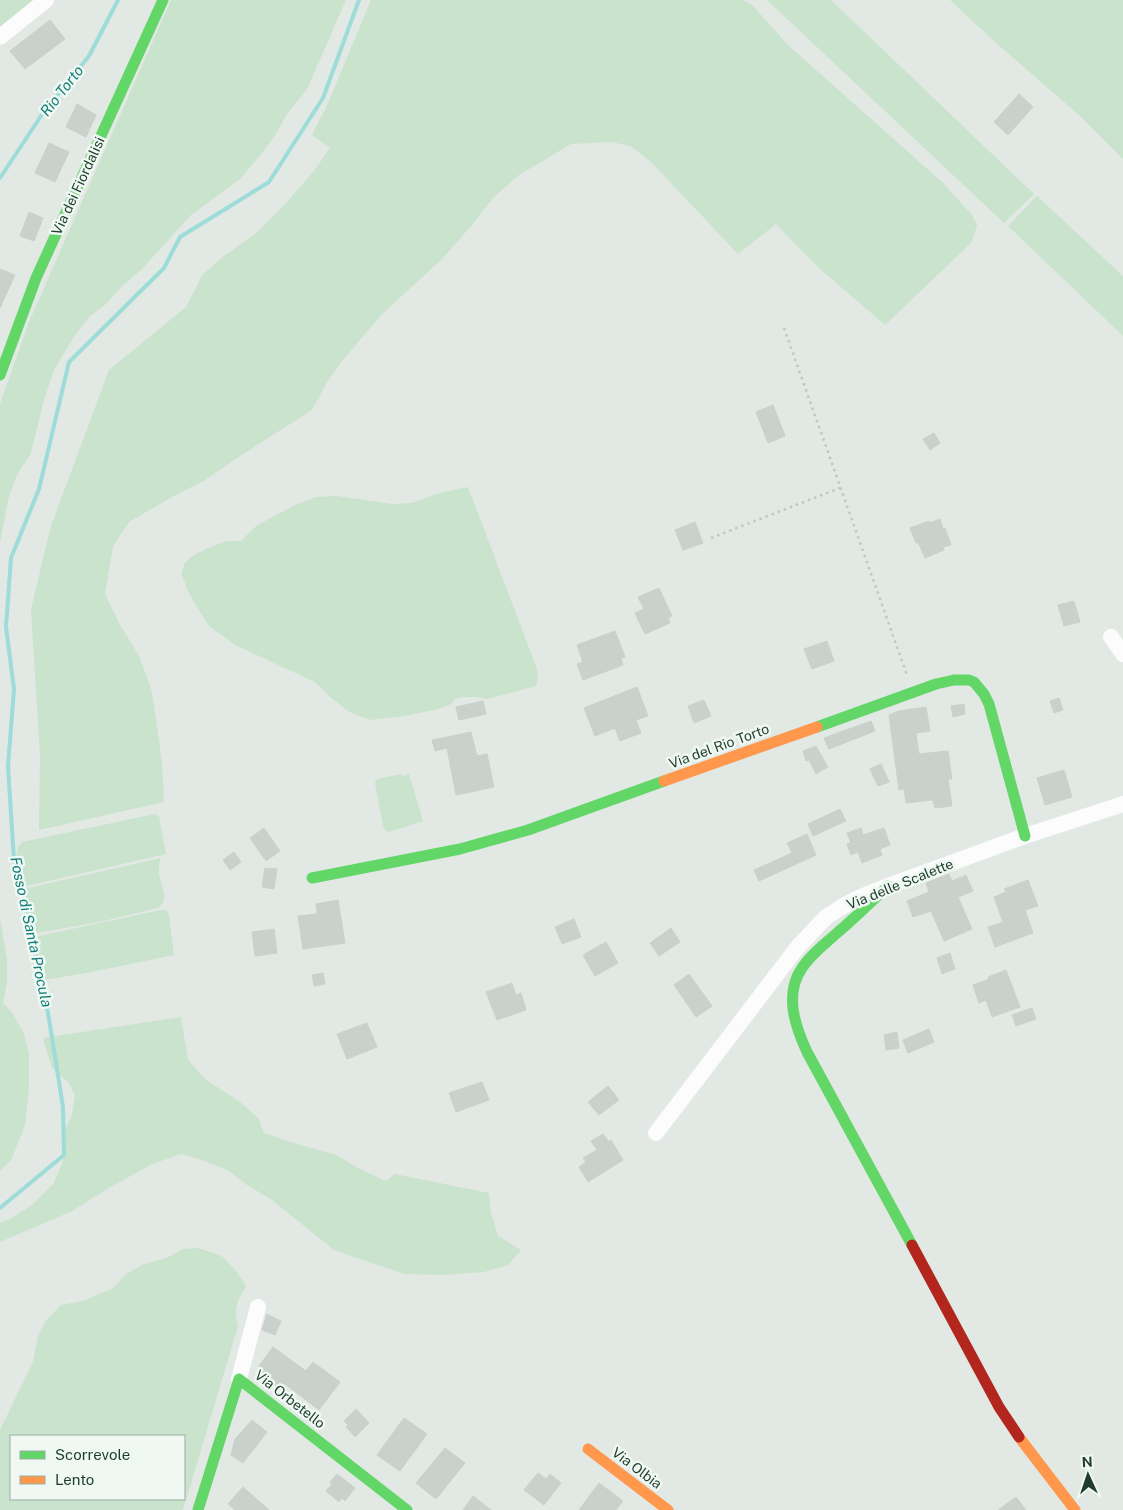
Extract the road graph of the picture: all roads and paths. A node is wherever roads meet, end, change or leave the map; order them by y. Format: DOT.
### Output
graph roads {
  1 [pos="46,0"];
  2 [pos="163,0"];
  3 [pos="0,37"];
  4 [pos="784,328"];
  5 [pos="0,376"];
  6 [pos="841,488"];
  7 [pos="711,538"];
  8 [pos="1111,637"];
  9 [pos="1123,654"];
  10 [pos="913,693"];
  11 [pos="1123,804"];
  12 [pos="1025,836"];
  13 [pos="312,878"];
  14 [pos="888,886"];
  15 [pos="656,1133"];
  16 [pos="258,1307"];
  17 [pos="239,1378"];
  18 [pos="588,1449"];
  19 [pos="198,1510"];
  20 [pos="407,1510"];
  21 [pos="668,1510"];
  22 [pos="1076,1510"];
  1 -- 3 [label="street"];
  2 -- 5 [label="street, Via dei Fiordalisi"];
  4 -- 6 [label="path"];
  6 -- 7 [label="path"];
  6 -- 10 [label="path"];
  8 -- 9 [label="street"];
  10 -- 12 [label="street, Via del Rio Torto"];
  10 -- 13 [label="street, Via del Rio Torto"];
  11 -- 12 [label="street, Via delle Scalette"];
  12 -- 14 [label="street, Via delle Scalette"];
  14 -- 15 [label="street, Via delle Scalette"];
  14 -- 22 [label="street"];
  16 -- 17 [label="street"];
  17 -- 19 [label="street, Via Orbetello"];
  17 -- 20 [label="street, Via Orbetello"];
  18 -- 21 [label="street, Via Olbia"];
}
